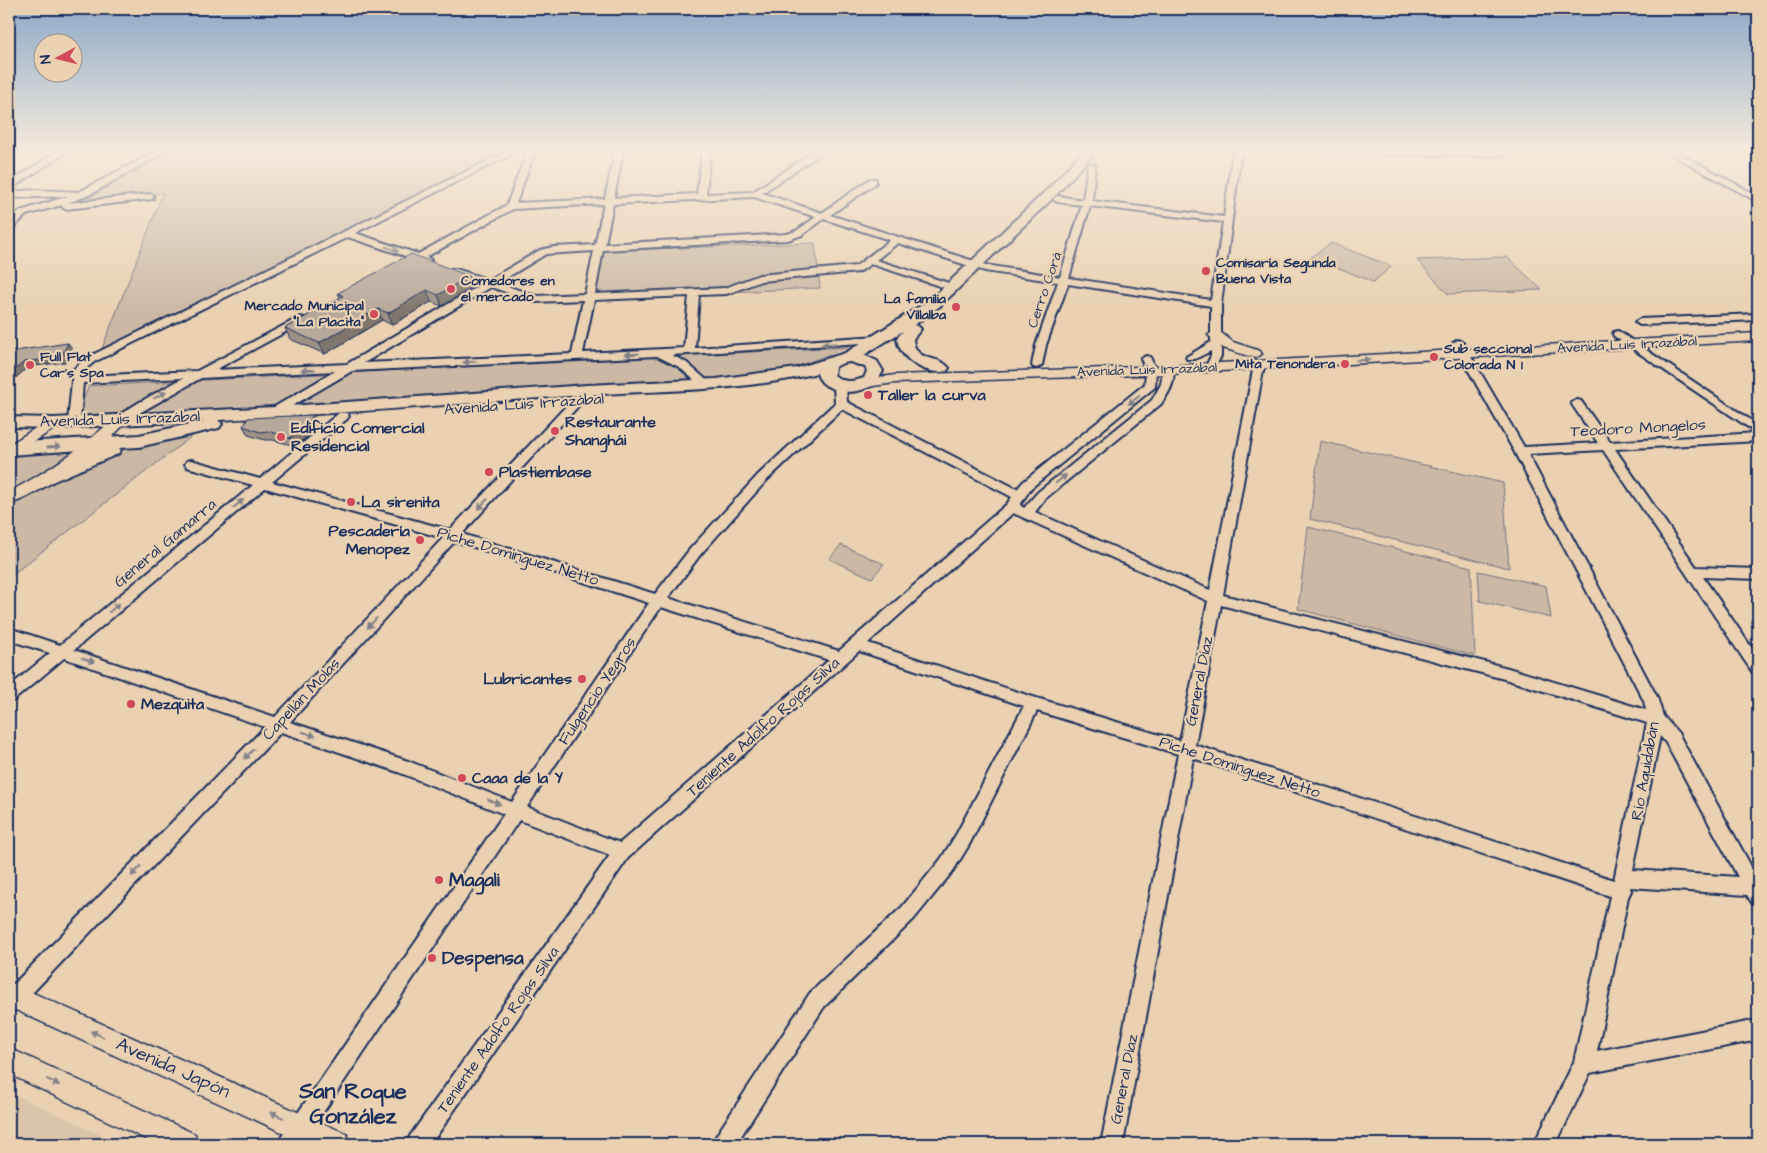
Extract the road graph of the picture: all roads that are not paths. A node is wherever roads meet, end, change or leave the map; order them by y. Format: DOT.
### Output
graph roads {
  1 [pos="50,205"];
  2 [pos="82,205"];
  3 [pos="404,205"];
  4 [pos="540,205"];
  5 [pos="608,205"];
  6 [pos="789,205"];
  7 [pos="840,205"];
  8 [pos="1039,205"];
  9 [pos="1050,205"];
  10 [pos="1086,205"];
  11 [pos="1109,205"];
  12 [pos="1230,205"];
  13 [pos="511,206"];
  14 [pos="824,216"];
  15 [pos="1228,220"];
  16 [pos="9,227"];
  17 [pos="346,233"];
  18 [pos="897,239"];
  19 [pos="599,247"];
  20 [pos="418,258"];
  21 [pos="870,261"];
  22 [pos="981,266"];
  23 [pos="401,267"];
  24 [pos="1064,280"];
  25 [pos="489,284"];
  26 [pos="952,287"];
  27 [pos="694,292"];
  28 [pos="589,298"];
  29 [pos="1216,304"];
  30 [pos="1758,317"];
  31 [pos="306,318"];
  32 [pos="1640,322"];
  33 [pos="1758,327"];
  34 [pos="913,329"];
  35 [pos="1618,334"];
  36 [pos="1758,337"];
  37 [pos="878,339"];
  38 [pos="1633,345"];
  39 [pos="1461,349"];
  40 [pos="1214,350"];
  41 [pos="689,351"];
  42 [pos="659,353"];
  43 [pos="577,356"];
  44 [pos="850,357"];
  45 [pos="1257,360"];
  46 [pos="828,364"];
  47 [pos="1036,365"];
  48 [pos="1148,365"];
  49 [pos="872,366"];
  50 [pos="351,368"];
  51 [pos="940,368"];
  52 [pos="1168,370"];
  53 [pos="201,374"];
  54 [pos="77,380"];
  55 [pos="866,383"];
  56 [pos="706,384"];
  57 [pos="836,384"];
  58 [pos="582,395"];
  59 [pos="1577,402"];
  60 [pos="842,404"];
  61 [pos="275,412"];
  62 [pos="343,416"];
  63 [pos="120,420"];
  64 [pos="9,422"];
  65 [pos="74,422"];
  66 [pos="53,423"];
  67 [pos="1758,430"];
  68 [pos="1758,437"];
  69 [pos="156,439"];
  70 [pos="96,444"];
  71 [pos="1606,446"];
  72 [pos="10,450"];
  73 [pos="1520,451"];
  74 [pos="191,464"];
  75 [pos="47,478"];
  76 [pos="262,484"];
  77 [pos="9,499"];
  78 [pos="1020,505"];
  79 [pos="454,536"];
  80 [pos="1691,572"];
  81 [pos="1758,574"];
  82 [pos="1215,598"];
  83 [pos="660,599"];
  84 [pos="9,634"];
  85 [pos="858,645"];
  86 [pos="62,652"];
  87 [pos="841,658"];
  88 [pos="1758,669"];
  89 [pos="9,696"];
  90 [pos="1033,703"];
  91 [pos="1656,719"];
  92 [pos="279,723"];
  93 [pos="1186,749"];
  94 [pos="516,811"];
  95 [pos="622,852"];
  96 [pos="1623,884"];
  97 [pos="1756,890"];
  98 [pos="11,998"];
  99 [pos="1758,1030"];
  100 [pos="9,1061"];
  101 [pos="1584,1064"];
  102 [pos="296,1136"];
  103 [pos="185,1144"];
  104 [pos="337,1144"];
  105 [pos="418,1144"];
  106 [pos="724,1144"];
  107 [pos="1112,1144"];
  108 [pos="1545,1144"];
  1 -- 2 [label="street"];
  1 -- 16 [label="street"];
  3 -- 17 [label="street"];
  4 -- 13 [label="street"];
  5 -- 19 [label="street"];
  6 -- 14 [label="street"];
  7 -- 14 [label="street"];
  8 -- 22 [label="highway"];
  9 -- 22 [label="highway"];
  10 -- 24 [label="street, Cerro Corá"];
  11 -- 15 [label="street"];
  12 -- 15 [label="street"];
  13 -- 20 [label="street"];
  14 -- 18 [label="street"];
  14 -- 19 [label="street"];
  15 -- 29 [label="street"];
  17 -- 20 [label="street, one-way"];
  17 -- 54 [label="street"];
  18 -- 21 [label="street"];
  18 -- 22 [label="street"];
  19 -- 25 [label="street"];
  19 -- 28 [label="street"];
  20 -- 23 [label="street"];
  20 -- 25 [label="street"];
  21 -- 26 [label="street"];
  21 -- 27 [label="street"];
  22 -- 24 [label="street"];
  22 -- 26 [label="highway"];
  22 -- 34 [label="highway"];
  24 -- 29 [label="street"];
  24 -- 47 [label="street, Cerro Corá"];
  25 -- 28 [label="street"];
  25 -- 50 [label="street"];
  26 -- 37 [label="highway"];
  27 -- 28 [label="street"];
  27 -- 41 [label="street"];
  28 -- 43 [label="street"];
  29 -- 40 [label="street"];
  30 -- 32 [label="street"];
  31 -- 53 [label="street"];
  33 -- 35 [label="main road, Avenida Luis Irrazábal"];
  34 -- 49 [label="highway"];
  34 -- 51 [label="highway"];
  35 -- 38 [label="street"];
  35 -- 39 [label="main road, Avenida Luis Irrazábal"];
  36 -- 38 [label="main road, Avenida Luis Irrazábal"];
  37 -- 41 [label="street, one-way"];
  37 -- 44 [label="highway"];
  38 -- 39 [label="main road, Avenida Luis Irrazábal"];
  38 -- 67 [label="street"];
  39 -- 45 [label="main road, Avenida Luis Irrazábal"];
  39 -- 73 [label="street, Río Aquidabán"];
  40 -- 45 [label="main road, Avenida Luis Irrazábal"];
  40 -- 45 [label="main road"];
  40 -- 48 [label="main road, Avenida Luis Irrazábal"];
  40 -- 52 [label="main road, Avenida Luis Irrazábal"];
  41 -- 42 [label="street"];
  42 -- 43 [label="street, one-way"];
  42 -- 56 [label="street"];
  43 -- 50 [label="street, one-way"];
  44 -- 46 [label="highway, Avenida Luis Irrazábal"];
  44 -- 49 [label="highway, Avenida Luis Irrazábal"];
  45 -- 82 [label="street, General Díaz"];
  46 -- 56 [label="highway, Avenida Luis Irrazábal"];
  46 -- 57 [label="highway"];
  47 -- 48 [label="main road, Avenida Luis Irrazábal"];
  47 -- 51 [label="main road, Avenida Luis Irrazábal"];
  48 -- 52 [label="main road, Avenida Luis Irrazábal"];
  48 -- 55 [label="main road, Avenida Luis Irrazábal"];
  48 -- 78 [label="street, Teniente Adolfo Rojas Silva, one-way"];
  49 -- 51 [label="main road, Avenida Luis Irrazábal"];
  49 -- 55 [label="highway"];
  50 -- 53 [label="street, one-way"];
  50 -- 61 [label="street"];
  78 -- 52 [label="street, Teniente Adolfo Rojas Silva, one-way"];
  53 -- 54 [label="street"];
  63 -- 53 [label="street, one-way"];
  54 -- 65 [label="street"];
  55 -- 57 [label="highway, Avenida Luis Irrazábal"];
  56 -- 58 [label="highway, Avenida Luis Irrazábal"];
  57 -- 58 [label="highway, Avenida Luis Irrazábal"];
  57 -- 60 [label="street"];
  58 -- 61 [label="highway, Avenida Luis Irrazábal"];
  58 -- 62 [label="highway, Avenida Luis Irrazábal"];
  58 -- 79 [label="street, Capellán Molas, one-way"];
  59 -- 71 [label="street"];
  60 -- 78 [label="street"];
  60 -- 83 [label="street, Fulgencio Yegros"];
  61 -- 63 [label="highway, Avenida Luis Irrazábal"];
  62 -- 69 [label="highway, Avenida Luis Irrazábal"];
  62 -- 76 [label="street, General Gamarra"];
  63 -- 65 [label="highway, Avenida Luis Irrazábal"];
  63 -- 70 [label="main road"];
  64 -- 66 [label="highway, Avenida Luis Irrazábal"];
  65 -- 66 [label="highway, Avenida Luis Irrazábal"];
  66 -- 72 [label="main road"];
  68 -- 71 [label="street, Teodoro Mongelos"];
  69 -- 70 [label="highway, Avenida Luis Irrazábal"];
  69 -- 75 [label="highway"];
  72 -- 70 [label="highway, Avenida Luis Irrazábal, one-way"];
  70 -- 75 [label="main road"];
  71 -- 73 [label="street, Teodoro Mongelos"];
  71 -- 80 [label="street"];
  73 -- 91 [label="street, Río Aquidabán"];
  74 -- 76 [label="street, Piche Dominguez Netto"];
  75 -- 77 [label="main road"];
  76 -- 79 [label="street, Piche Dominguez Netto"];
  86 -- 76 [label="street, General Gamarra, one-way"];
  78 -- 82 [label="street"];
  78 -- 85 [label="street, Teniente Adolfo Rojas Silva"];
  79 -- 83 [label="street, Piche Dominguez Netto"];
  79 -- 92 [label="street, Capellán Molas, one-way"];
  80 -- 81 [label="street"];
  80 -- 88 [label="street"];
  82 -- 91 [label="street"];
  82 -- 93 [label="street, General Díaz"];
  83 -- 87 [label="street, Piche Dominguez Netto"];
  83 -- 94 [label="street, Fulgencio Yegros"];
  84 -- 86 [label="street"];
  85 -- 87 [label="street, Teniente Adolfo Rojas Silva"];
  85 -- 90 [label="street, Piche Dominguez Netto"];
  86 -- 89 [label="street, General Gamarra"];
  86 -- 92 [label="street, one-way"];
  87 -- 95 [label="street, Teniente Adolfo Rojas Silva"];
  90 -- 93 [label="street, Piche Dominguez Netto"];
  90 -- 106 [label="street"];
  91 -- 96 [label="street, Río Aquidabán"];
  91 -- 97 [label="street"];
  92 -- 94 [label="street, one-way"];
  92 -- 98 [label="street, Capellán Molas, one-way"];
  93 -- 96 [label="street, Piche Dominguez Netto"];
  93 -- 107 [label="street, General Díaz"];
  94 -- 95 [label="street"];
  94 -- 102 [label="street, Fulgencio Yegros"];
  95 -- 105 [label="street, Teniente Adolfo Rojas Silva"];
  96 -- 97 [label="street, Piche Dominguez Netto"];
  96 -- 101 [label="street, Río Aquidabán"];
  102 -- 98 [label="main road, Avenida Japón, one-way"];
  99 -- 101 [label="street"];
  100 -- 103 [label="main road, one-way"];
  101 -- 108 [label="street, Río Aquidabán"];
  102 -- 104 [label="main road, Avenida Japón"];
}
